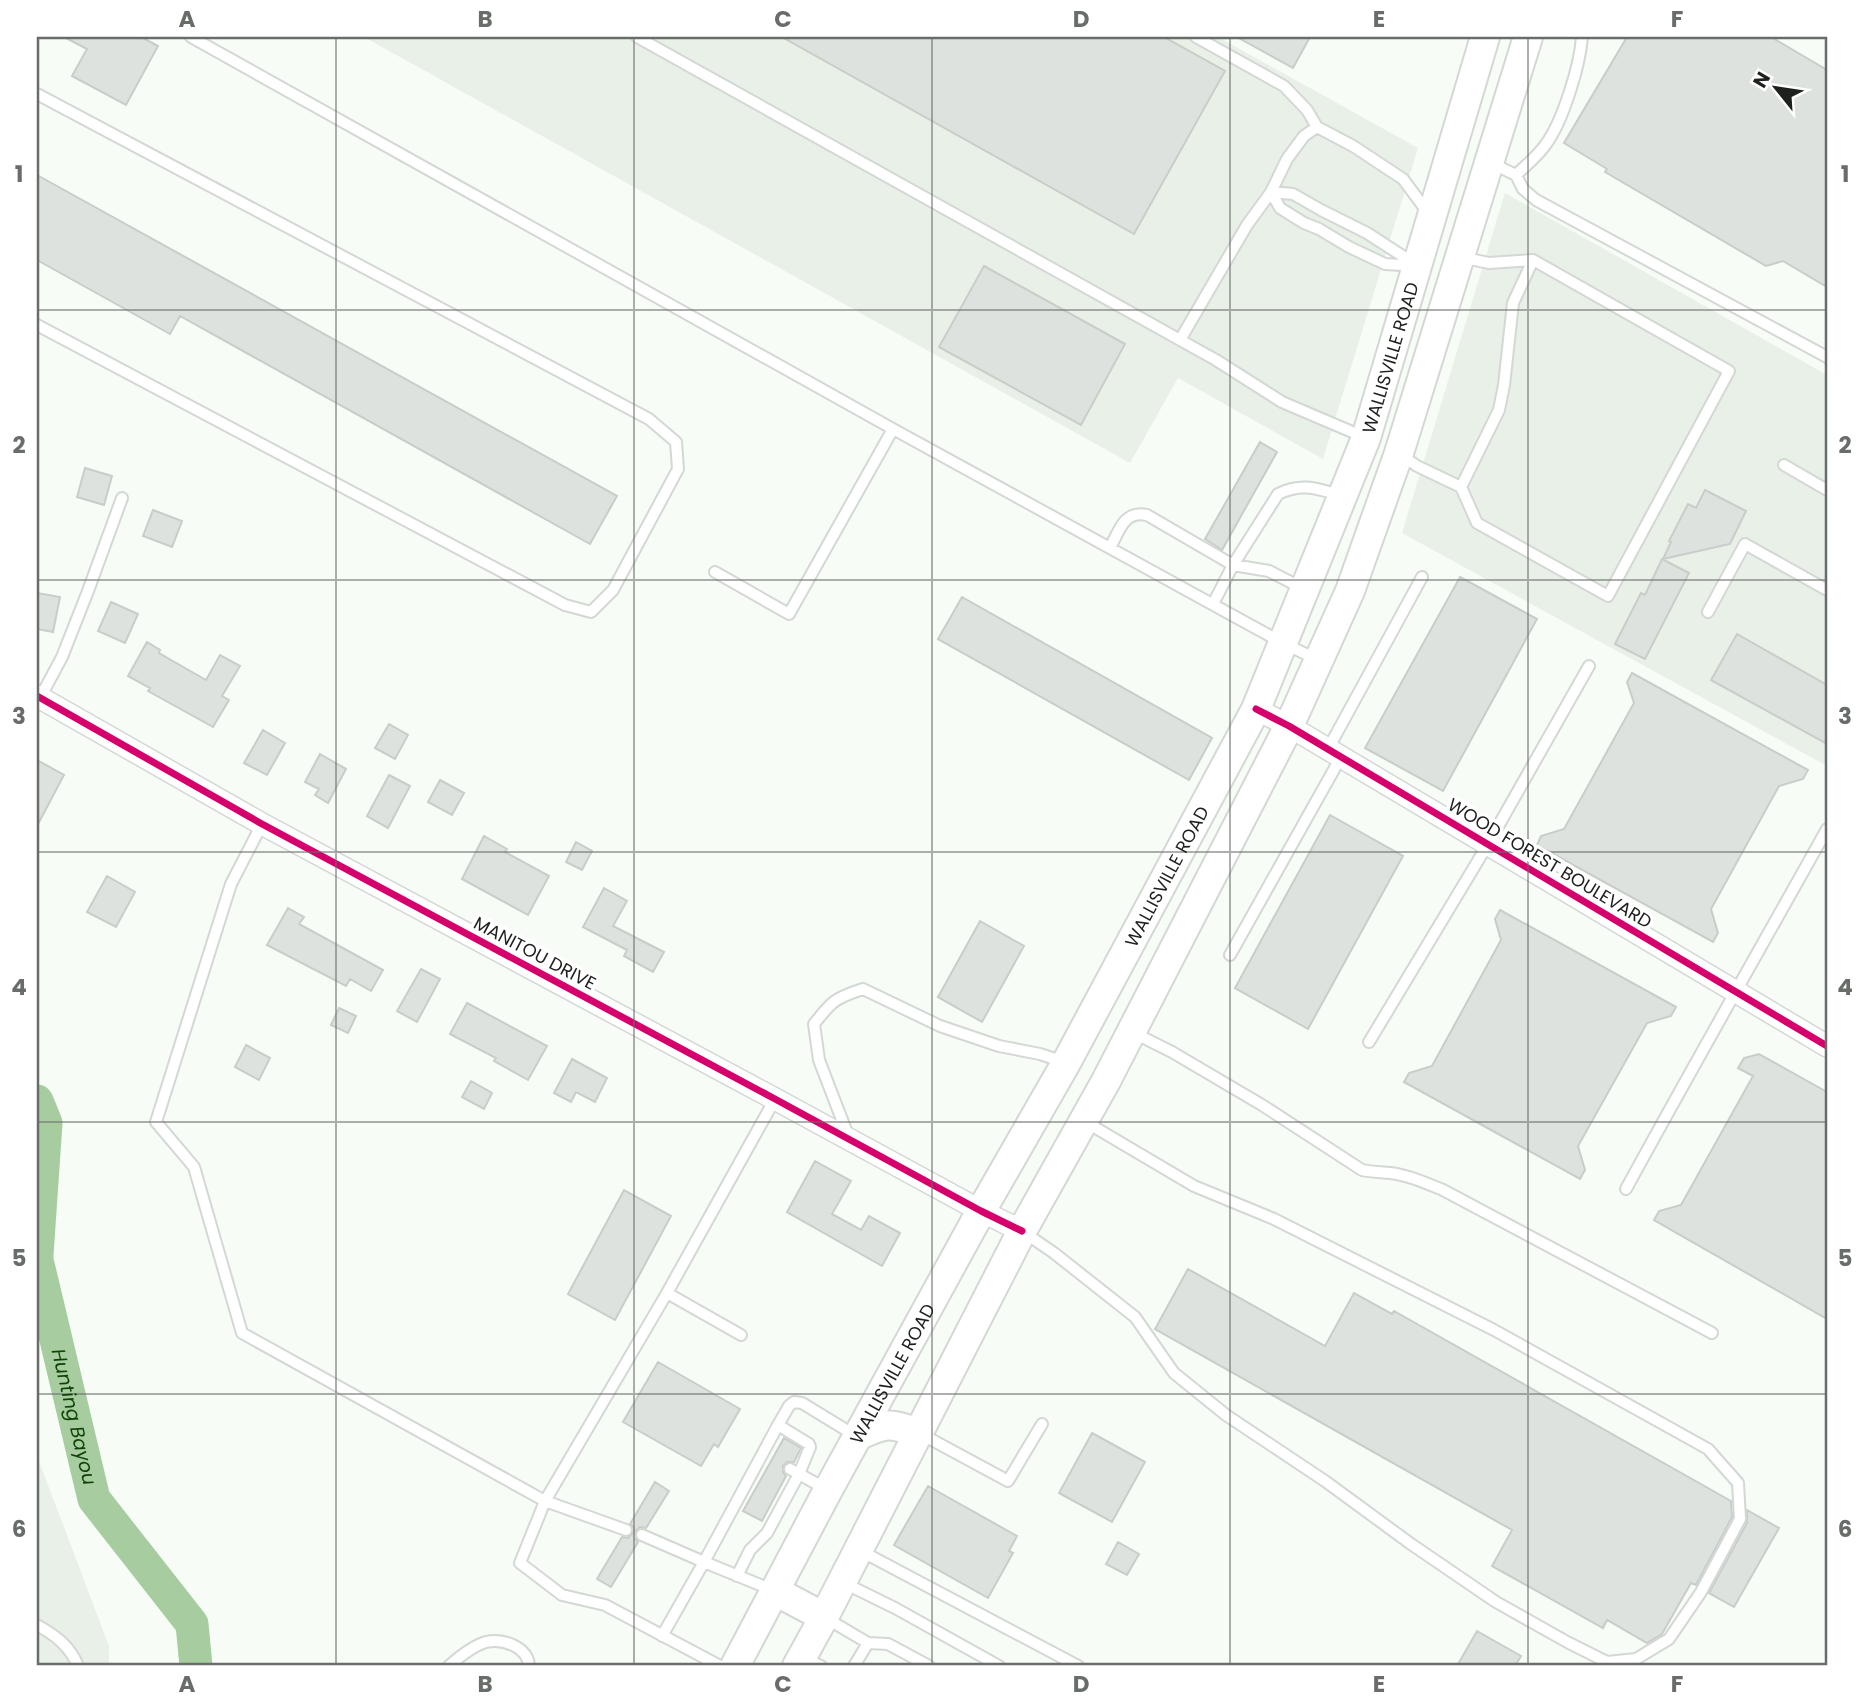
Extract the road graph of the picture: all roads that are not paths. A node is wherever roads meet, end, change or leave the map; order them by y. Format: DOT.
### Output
graph roads {
  1 [pos="191,37"];
  2 [pos="637,37"];
  3 [pos="1196,37"];
  4 [pos="1485,37"];
  5 [pos="1528,37"];
  6 [pos="1582,37"];
  7 [pos="37,94"];
  8 [pos="1317,127"];
  9 [pos="1453,146"];
  10 [pos="1489,162"];
  11 [pos="1516,175"];
  12 [pos="1272,192"];
  13 [pos="1432,218"];
  14 [pos="1460,257"];
  15 [pos="1533,260"];
  16 [pos="1418,265"];
  17 [pos="37,325"];
  18 [pos="1180,340"];
  19 [pos="1827,357"];
  20 [pos="893,429"];
  21 [pos="1366,438"];
  22 [pos="1399,453"];
  23 [pos="1784,465"];
  24 [pos="1461,487"];
  25 [pos="1827,490"];
  26 [pos="1343,496"];
  27 [pos="122,498"];
  28 [pos="1110,548"];
  29 [pos="1233,565"];
  30 [pos="715,572"];
  31 [pos="1422,577"];
  32 [pos="1305,590"];
  33 [pos="1827,590"];
  34 [pos="1213,604"];
  35 [pos="1708,612"];
  36 [pos="1283,643"];
  37 [pos="1319,661"];
  38 [pos="1589,666"];
  39 [pos="38,697"];
  40 [pos="1256,709"];
  41 [pos="1290,726"];
  42 [pos="1335,753"];
  43 [pos="262,824"];
  44 [pos="1827,829"];
  45 [pos="1488,844"];
  46 [pos="1230,955"];
  47 [pos="1736,993"];
  48 [pos="1131,1032"];
  49 [pos="1369,1042"];
  50 [pos="1827,1046"];
  51 [pos="1066,1063"];
  52 [pos="1105,1081"];
  53 [pos="775,1099"];
  54 [pos="1083,1121"];
  55 [pos="850,1139"];
  56 [pos="1626,1189"];
  57 [pos="981,1211"];
  58 [pos="1022,1231"];
  59 [pos="667,1293"];
  60 [pos="1712,1333"];
  61 [pos="741,1335"];
  62 [pos="1042,1424"];
  63 [pos="778,1425"];
  64 [pos="918,1433"];
  65 [pos="858,1436"];
  66 [pos="794,1471"];
  67 [pos="828,1490"];
  68 [pos="545,1501"];
  69 [pos="626,1530"];
  70 [pos="642,1535"];
  71 [pos="859,1550"];
  72 [pos="704,1562"];
  73 [pos="737,1576"];
  74 [pos="842,1582"];
  75 [pos="775,1591"];
  76 [pos="824,1618"];
  77 [pos="37,1625"];
  78 [pos="662,1636"];
  79 [pos="868,1643"];
  80 [pos="807,1663"];
  81 [pos="78,1666"];
  82 [pos="449,1666"];
  83 [pos="529,1666"];
  84 [pos="720,1666"];
  85 [pos="735,1666"];
  86 [pos="854,1666"];
  87 [pos="929,1666"];
  88 [pos="999,1666"];
  89 [pos="1077,1666"];
  1 -- 20 [label="lane"];
  2 -- 18 [label="lane"];
  3 -- 8 [label="lane"];
  4 -- 9 [label="main road, WALLISVILLE ROAD"];
  5 -- 10 [label="main road, WALLISVILLE ROAD"];
  6 -- 11 [label="lane"];
  7 -- 17 [label="lane"];
  8 -- 12 [label="lane"];
  8 -- 13 [label="lane"];
  9 -- 10 [label="main road"];
  9 -- 13 [label="main road, WALLISVILLE ROAD"];
  10 -- 11 [label="lane"];
  10 -- 14 [label="main road, WALLISVILLE ROAD"];
  11 -- 19 [label="lane"];
  12 -- 16 [label="lane"];
  12 -- 16 [label="lane"];
  12 -- 18 [label="lane"];
  13 -- 16 [label="main road, WALLISVILLE ROAD"];
  14 -- 15 [label="lane"];
  14 -- 22 [label="main road, WALLISVILLE ROAD"];
  15 -- 24 [label="lane"];
  15 -- 24 [label="lane"];
  16 -- 21 [label="main road, WALLISVILLE ROAD"];
  18 -- 21 [label="lane"];
  20 -- 28 [label="lane"];
  20 -- 30 [label="lane"];
  21 -- 22 [label="main road"];
  21 -- 26 [label="main road, WALLISVILLE ROAD"];
  22 -- 24 [label="lane"];
  22 -- 37 [label="main road, WALLISVILLE ROAD"];
  23 -- 25 [label="lane"];
  26 -- 29 [label="lane"];
  26 -- 32 [label="main road, WALLISVILLE ROAD"];
  27 -- 39 [label="lane"];
  28 -- 29 [label="lane"];
  28 -- 34 [label="lane"];
  29 -- 32 [label="lane"];
  29 -- 34 [label="lane"];
  31 -- 42 [label="lane"];
  32 -- 36 [label="main road, WALLISVILLE ROAD"];
  33 -- 35 [label="lane"];
  34 -- 36 [label="lane"];
  36 -- 37 [label="lane"];
  36 -- 40 [label="main road, WALLISVILLE ROAD"];
  37 -- 41 [label="main road, WALLISVILLE ROAD"];
  38 -- 45 [label="lane"];
  39 -- 43 [label="street, MANITOU DRIVE"];
  40 -- 41 [label="street, WOOD FOREST BOULEVARD"];
  40 -- 51 [label="main road, WALLISVILLE ROAD"];
  41 -- 42 [label="street, WOOD FOREST BOULEVARD"];
  41 -- 48 [label="main road, WALLISVILLE ROAD"];
  42 -- 45 [label="street, WOOD FOREST BOULEVARD"];
  42 -- 46 [label="lane"];
  43 -- 53 [label="street, MANITOU DRIVE"];
  43 -- 68 [label="lane"];
  44 -- 47 [label="lane"];
  45 -- 47 [label="street, WOOD FOREST BOULEVARD"];
  45 -- 49 [label="lane"];
  47 -- 50 [label="street, WOOD FOREST BOULEVARD"];
  47 -- 56 [label="lane"];
  48 -- 52 [label="main road, WALLISVILLE ROAD"];
  48 -- 60 [label="lane"];
  51 -- 52 [label="main road"];
  51 -- 55 [label="lane"];
  51 -- 57 [label="main road, WALLISVILLE ROAD"];
  52 -- 54 [label="main road, WALLISVILLE ROAD"];
  53 -- 55 [label="street, MANITOU DRIVE"];
  53 -- 59 [label="lane"];
  54 -- 58 [label="main road, WALLISVILLE ROAD"];
  54 -- 58 [label="lane"];
  55 -- 57 [label="street, MANITOU DRIVE"];
  57 -- 58 [label="street, MANITOU DRIVE"];
  57 -- 65 [label="main road, WALLISVILLE ROAD"];
  58 -- 64 [label="main road, WALLISVILLE ROAD"];
  59 -- 61 [label="lane"];
  59 -- 68 [label="lane"];
  62 -- 64 [label="lane"];
  63 -- 65 [label="lane"];
  63 -- 66 [label="lane"];
  63 -- 72 [label="lane"];
  64 -- 65 [label="main road"];
  64 -- 71 [label="main road, WALLISVILLE ROAD"];
  65 -- 67 [label="main road, WALLISVILLE ROAD"];
  66 -- 67 [label="lane"];
  66 -- 73 [label="lane"];
  67 -- 75 [label="main road, WALLISVILLE ROAD"];
  68 -- 69 [label="lane"];
  68 -- 78 [label="lane"];
  70 -- 72 [label="lane"];
  71 -- 74 [label="main road, WALLISVILLE ROAD"];
  71 -- 89 [label="lane"];
  72 -- 73 [label="lane"];
  72 -- 78 [label="lane"];
  73 -- 75 [label="lane"];
  74 -- 76 [label="main road, WALLISVILLE ROAD"];
  74 -- 88 [label="lane"];
  75 -- 76 [label="main road"];
  75 -- 85 [label="main road, WALLISVILLE ROAD"];
  76 -- 79 [label="lane"];
  76 -- 80 [label="main road, WALLISVILLE ROAD"];
  77 -- 81 [label="lane"];
  78 -- 84 [label="lane"];
  79 -- 86 [label="lane"];
  79 -- 87 [label="lane"];
  82 -- 83 [label="lane"];
}
